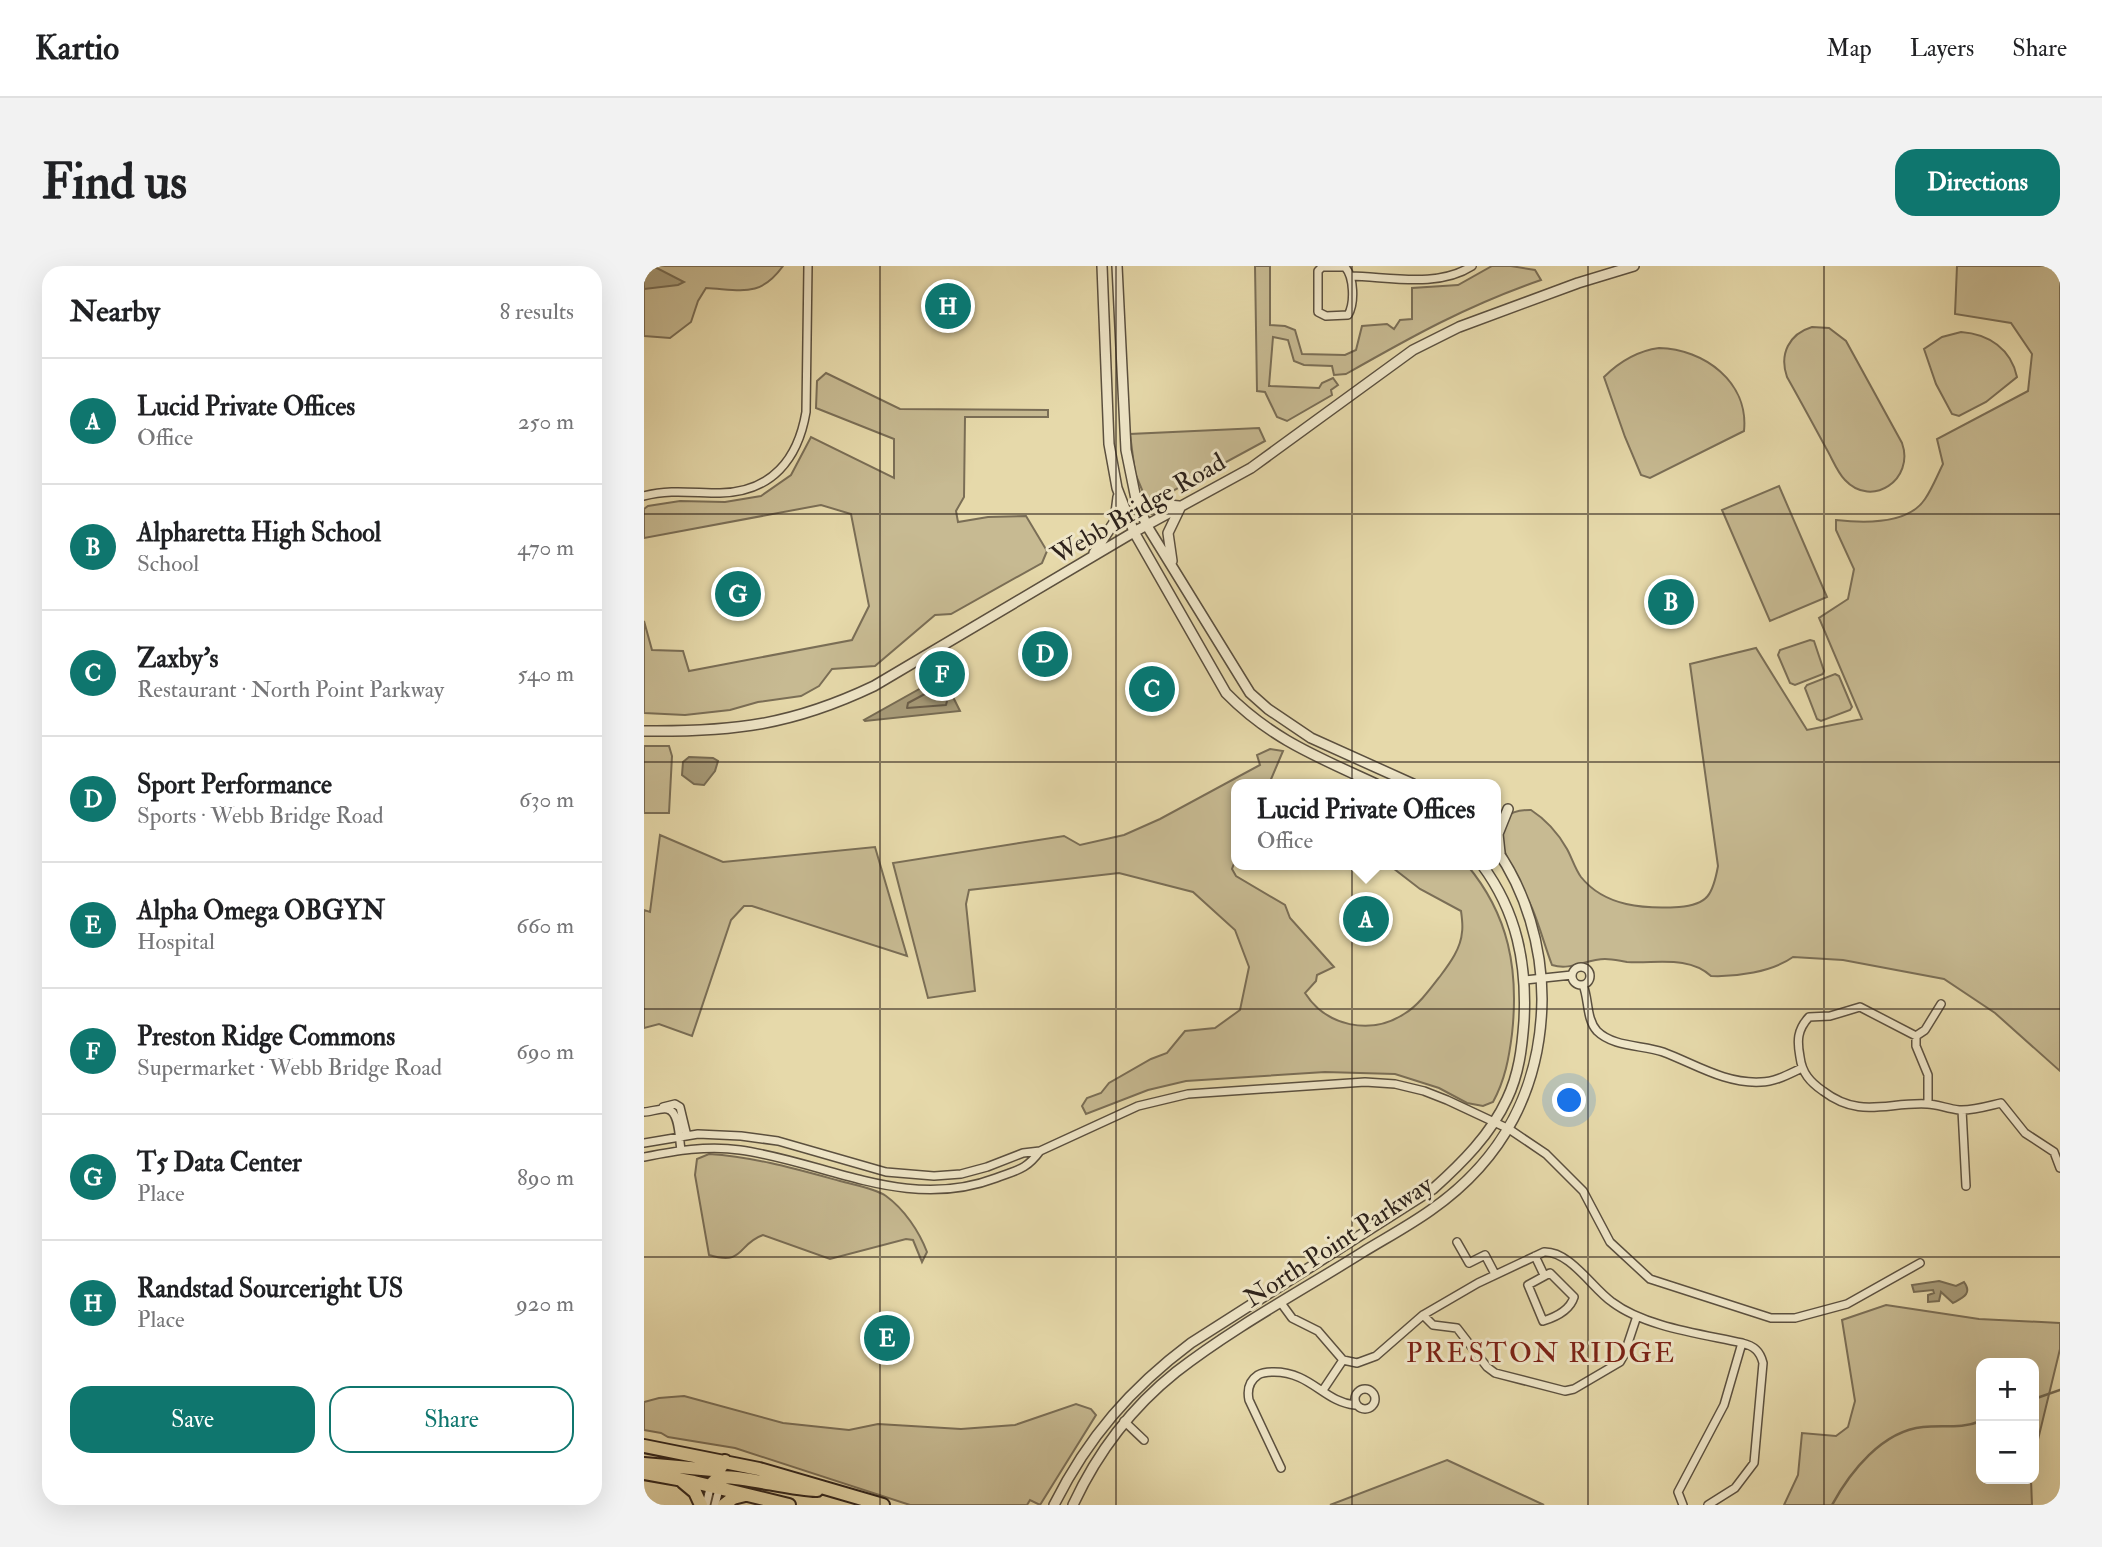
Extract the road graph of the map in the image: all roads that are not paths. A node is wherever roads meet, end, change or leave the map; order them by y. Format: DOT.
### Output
graph roads {
  1 [pos="808,266"];
  2 [pos="1102,266"];
  3 [pos="1117,266"];
  4 [pos="1472,266"];
  5 [pos="1634,266"];
  6 [pos="1351,276"];
  7 [pos="1117,488"];
  8 [pos="1135,495"];
  9 [pos="644,496"];
  10 [pos="1181,506"];
  11 [pos="1147,526"];
  12 [pos="1134,532"];
  13 [pos="1091,558"];
  14 [pos="1174,572"];
  15 [pos="644,731"];
  16 [pos="1365,779"];
  17 [pos="1402,779"];
  18 [pos="1501,811"];
  19 [pos="1501,827"];
  20 [pos="1501,852"];
  21 [pos="1502,858"];
  22 [pos="1485,870"];
  23 [pos="1572,975"];
  24 [pos="1542,979"];
  25 [pos="1525,980"];
  26 [pos="1583,985"];
  27 [pos="1941,1004"];
  28 [pos="1916,1035"];
  29 [pos="1802,1068"];
  30 [pos="1928,1104"];
  31 [pos="1962,1110"];
  32 [pos="647,1112"];
  33 [pos="1494,1122"];
  34 [pos="1509,1129"];
  35 [pos="683,1136"];
  36 [pos="644,1143"];
  37 [pos="681,1150"];
  38 [pos="1040,1151"];
  39 [pos="644,1157"];
  40 [pos="2060,1168"];
  41 [pos="1966,1186"];
  42 [pos="1457,1241"];
  43 [pos="1535,1256"];
  44 [pos="1920,1263"];
  45 [pos="1495,1274"];
  46 [pos="1544,1275"];
  47 [pos="1281,1303"];
  48 [pos="1423,1315"];
  49 [pos="1637,1316"];
  50 [pos="1742,1343"];
  51 [pos="1343,1360"];
  52 [pos="1323,1391"];
  53 [pos="1355,1405"];
  54 [pos="1124,1421"];
  55 [pos="1144,1440"];
  56 [pos="644,1446"];
  57 [pos="644,1464"];
  58 [pos="1281,1468"];
  59 [pos="644,1473"];
  60 [pos="717,1474"];
  61 [pos="680,1479"];
  62 [pos="748,1494"];
  63 [pos="701,1505"];
  64 [pos="706,1505"];
  65 [pos="715,1505"];
  66 [pos="724,1505"];
  67 [pos="789,1505"];
  68 [pos="883,1505"];
  69 [pos="1054,1505"];
  70 [pos="1073,1505"];
  71 [pos="1683,1505"];
  72 [pos="1708,1505"];
  1 -- 9 [label="street"];
  2 -- 7 [label="street"];
  3 -- 8 [label="street"];
  4 -- 6 [label="street"];
  5 -- 10 [label="street, Webb Bridge Road"];
  6 -- 6 [label="street"];
  7 -- 12 [label="street"];
  7 -- 13 [label="street"];
  8 -- 10 [label="street"];
  8 -- 11 [label="street"];
  10 -- 11 [label="street, Webb Bridge Road"];
  10 -- 14 [label="street"];
  11 -- 12 [label="street, Webb Bridge Road"];
  11 -- 14 [label="street"];
  12 -- 13 [label="street, Webb Bridge Road"];
  12 -- 16 [label="street"];
  13 -- 15 [label="street, Webb Bridge Road"];
  14 -- 17 [label="street"];
  18 -- 19 [label="street"];
  20 -- 21 [label="street"];
  21 -- 24 [label="street, North Point Parkway"];
  22 -- 25 [label="street, North Point Parkway"];
  23 -- 24 [label="street"];
  23 -- 26 [label="street"];
  23 -- 26 [label="street"];
  24 -- 25 [label="street"];
  24 -- 34 [label="street, North Point Parkway"];
  25 -- 33 [label="street, North Point Parkway"];
  26 -- 29 [label="street"];
  27 -- 28 [label="street"];
  28 -- 29 [label="street"];
  28 -- 30 [label="street"];
  29 -- 30 [label="street"];
  30 -- 31 [label="street"];
  31 -- 40 [label="street"];
  31 -- 41 [label="street"];
  32 -- 35 [label="street"];
  33 -- 34 [label="street"];
  33 -- 38 [label="street"];
  33 -- 69 [label="street, North Point Parkway"];
  34 -- 44 [label="street"];
  34 -- 47 [label="street, North Point Parkway"];
  35 -- 36 [label="street"];
  35 -- 37 [label="street"];
  35 -- 38 [label="street"];
  37 -- 38 [label="street"];
  37 -- 39 [label="street"];
  42 -- 45 [label="street"];
  43 -- 45 [label="street"];
  43 -- 46 [label="street"];
  43 -- 49 [label="street"];
  45 -- 48 [label="street"];
  46 -- 46 [label="street"];
  47 -- 51 [label="street"];
  47 -- 54 [label="street, North Point Parkway"];
  48 -- 49 [label="street"];
  48 -- 51 [label="street"];
  49 -- 50 [label="street"];
  50 -- 71 [label="street"];
  50 -- 72 [label="street"];
  51 -- 52 [label="street"];
  52 -- 53 [label="street"];
  52 -- 58 [label="street"];
  54 -- 55 [label="street"];
  54 -- 70 [label="street, North Point Parkway"];
  56 -- 60 [label="highway"];
  57 -- 60 [label="highway"];
  59 -- 61 [label="highway"];
  60 -- 61 [label="highway"];
  60 -- 62 [label="highway"];
  60 -- 64 [label="street"];
  60 -- 65 [label="street"];
  60 -- 68 [label="highway"];
  61 -- 63 [label="highway"];
  62 -- 66 [label="highway"];
  62 -- 67 [label="highway"];
}
